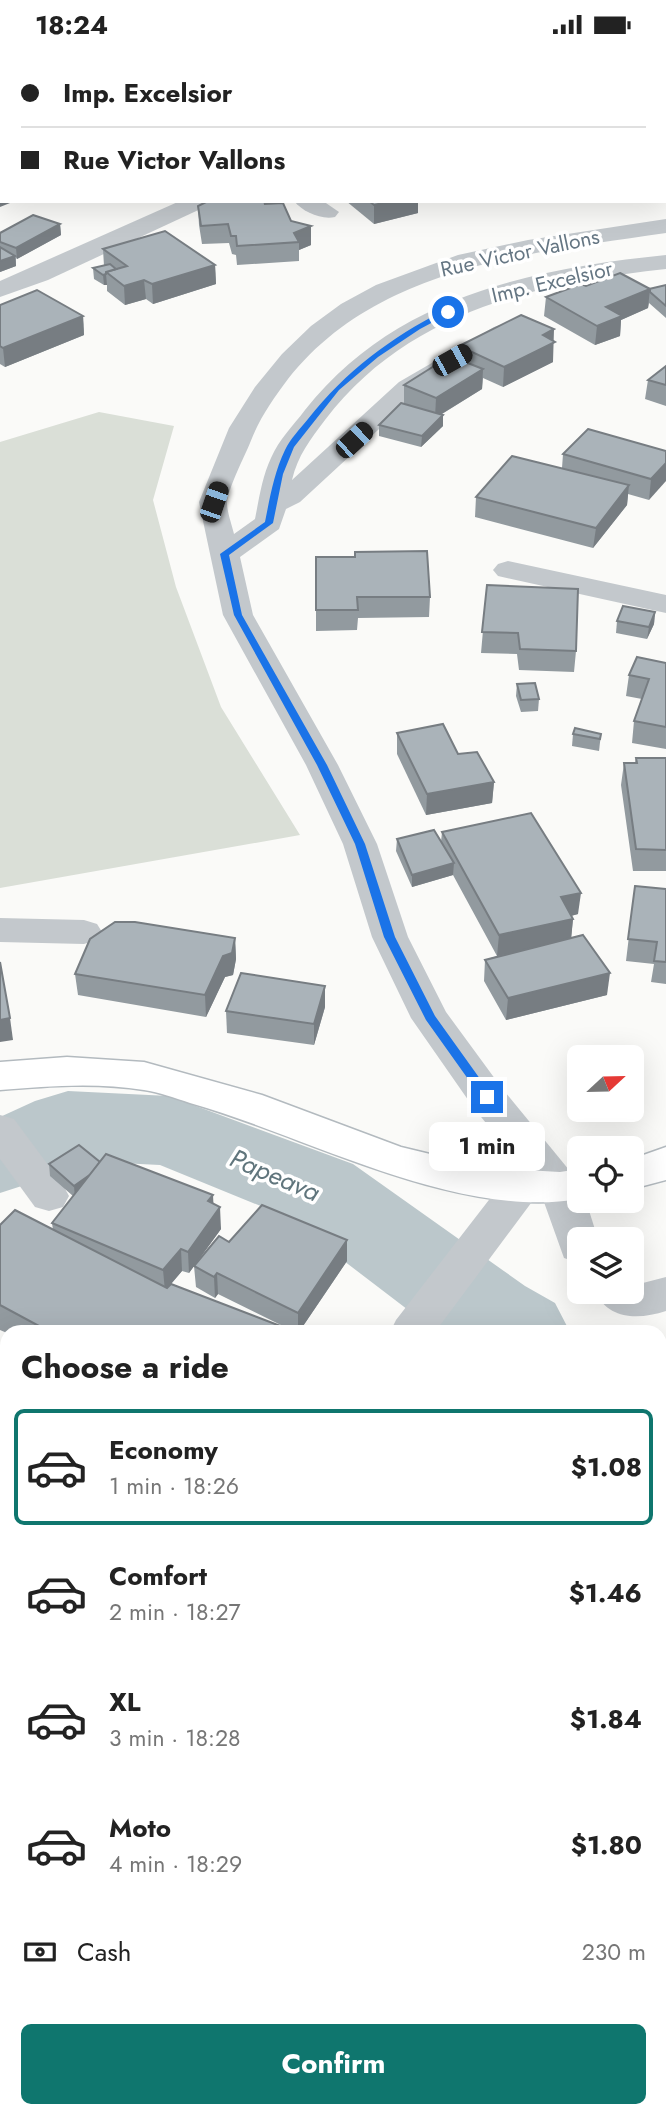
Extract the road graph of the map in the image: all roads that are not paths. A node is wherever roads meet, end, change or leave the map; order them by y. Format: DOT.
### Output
graph roads {
  1 [pos="195,203"];
  2 [pos="309,203"];
  3 [pos="327,212"];
  4 [pos="666,226"];
  5 [pos="666,261"];
  6 [pos="0,290"];
  7 [pos="523,320"];
  8 [pos="272,505"];
  9 [pos="225,554"];
  10 [pos="508,570"];
  11 [pos="666,604"];
  12 [pos="0,930"];
  13 [pos="84,932"];
  14 [pos="0,1080"];
  15 [pos="12,1144"];
  16 [pos="666,1162"];
  17 [pos="644,1172"];
  18 [pos="554,1185"];
  19 [pos="49,1196"];
  20 [pos="575,1227"];
  21 [pos="666,1294"];
  22 [pos="644,1303"];
  23 [pos="421,1318"];
  1 -- 6 [label="street"];
  2 -- 3 [label="street"];
  4 -- 9 [label="street, Rue Victor Vallons"];
  5 -- 8 [label="street, Imp. Excelsior"];
  7 -- 8 [label="street"];
  8 -- 9 [label="street, Imp. Excelsior"];
  9 -- 18 [label="street, Rue Victor Vallons"];
  10 -- 11 [label="street"];
  12 -- 13 [label="street"];
  14 -- 18 [label="main road"];
  15 -- 19 [label="street"];
  16 -- 17 [label="main road"];
  18 -- 20 [label="street, Rue Victor Vallons"];
  18 -- 23 [label="street"];
  21 -- 22 [label="street"];
}
